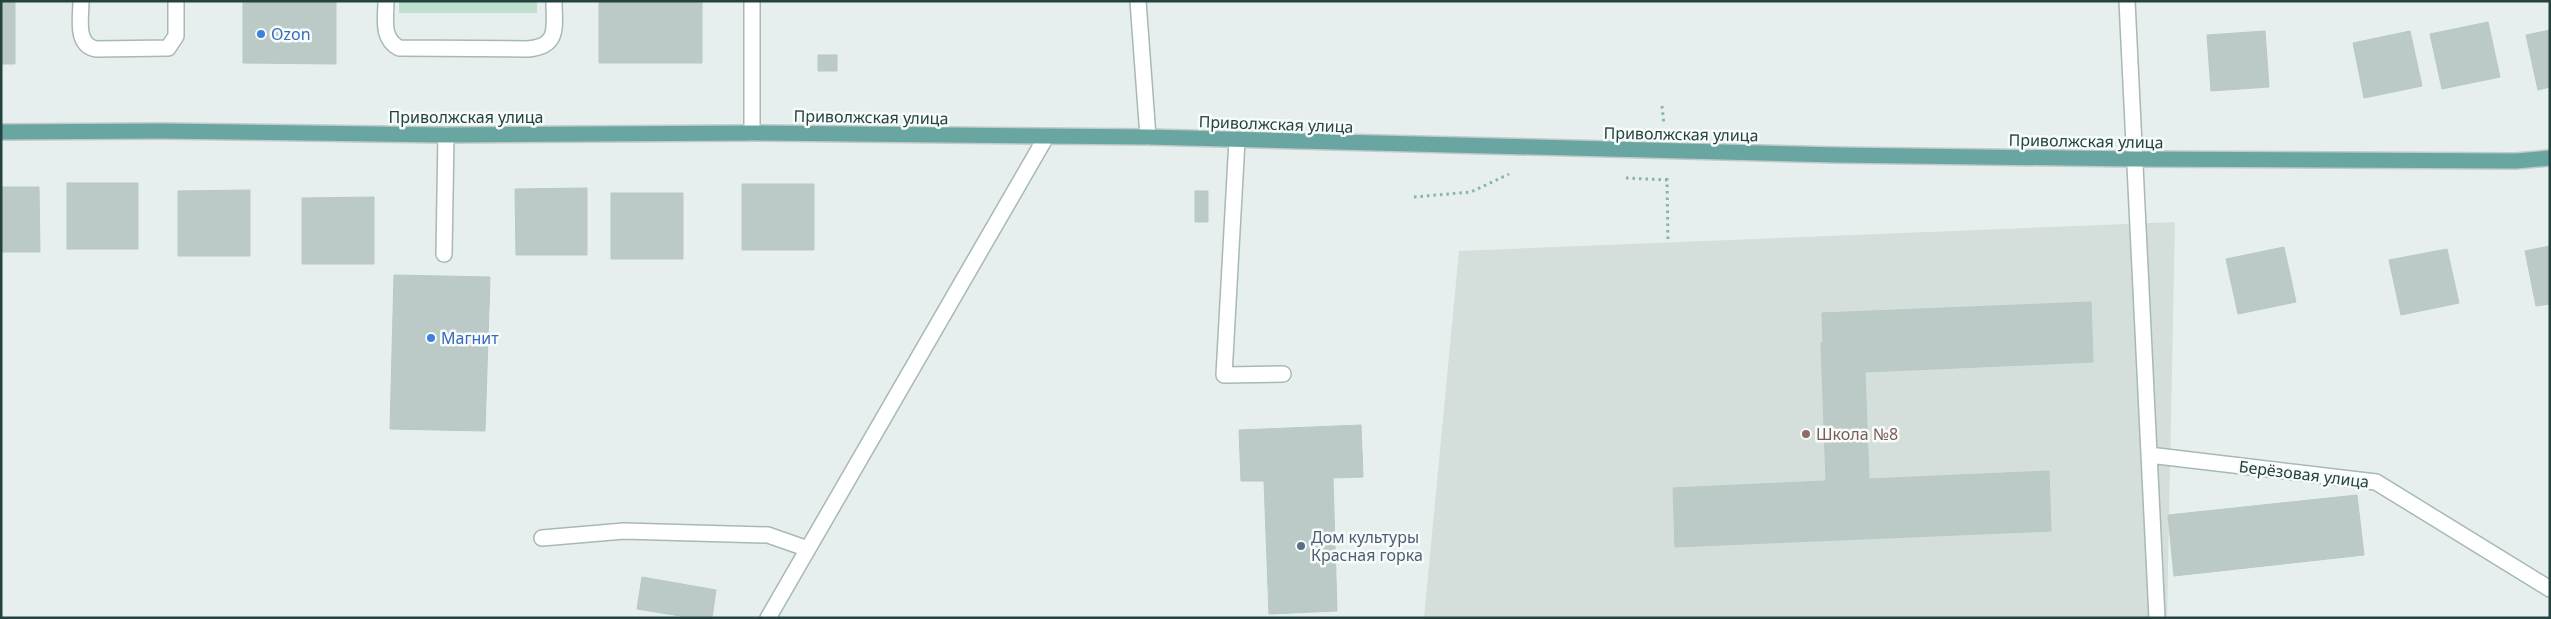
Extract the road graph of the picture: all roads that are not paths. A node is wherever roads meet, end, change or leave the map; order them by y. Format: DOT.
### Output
graph roads {
  1 [pos="81,1"];
  2 [pos="176,1"];
  3 [pos="386,1"];
  4 [pos="554,1"];
  5 [pos="752,1"];
  6 [pos="1138,1"];
  7 [pos="2127,1"];
  8 [pos="1,132"];
  9 [pos="752,133"];
  10 [pos="446,135"];
  11 [pos="1046,137"];
  12 [pos="1148,138"];
  13 [pos="1237,140"];
  14 [pos="2550,158"];
  15 [pos="2136,159"];
  16 [pos="444,254"];
  17 [pos="1283,374"];
  18 [pos="2149,455"];
  19 [pos="542,538"];
  20 [pos="808,549"];
  21 [pos="2550,589"];
  22 [pos="768,618"];
  23 [pos="2157,618"];
  1 -- 2 [label="street"];
  3 -- 4 [label="street"];
  5 -- 9 [label="street"];
  6 -- 12 [label="street"];
  7 -- 15 [label="street"];
  8 -- 10 [label="main road, Приволжская улица"];
  9 -- 10 [label="main road, Приволжская улица"];
  9 -- 11 [label="main road, Приволжская улица"];
  10 -- 16 [label="street"];
  11 -- 12 [label="main road, Приволжская улица"];
  11 -- 20 [label="street"];
  12 -- 13 [label="main road, Приволжская улица"];
  13 -- 15 [label="main road, Приволжская улица"];
  13 -- 17 [label="street"];
  14 -- 15 [label="main road, Приволжская улица"];
  15 -- 18 [label="street"];
  18 -- 21 [label="street, Берёзовая улица"];
  18 -- 23 [label="street"];
  19 -- 20 [label="street"];
  20 -- 22 [label="street"];
}
